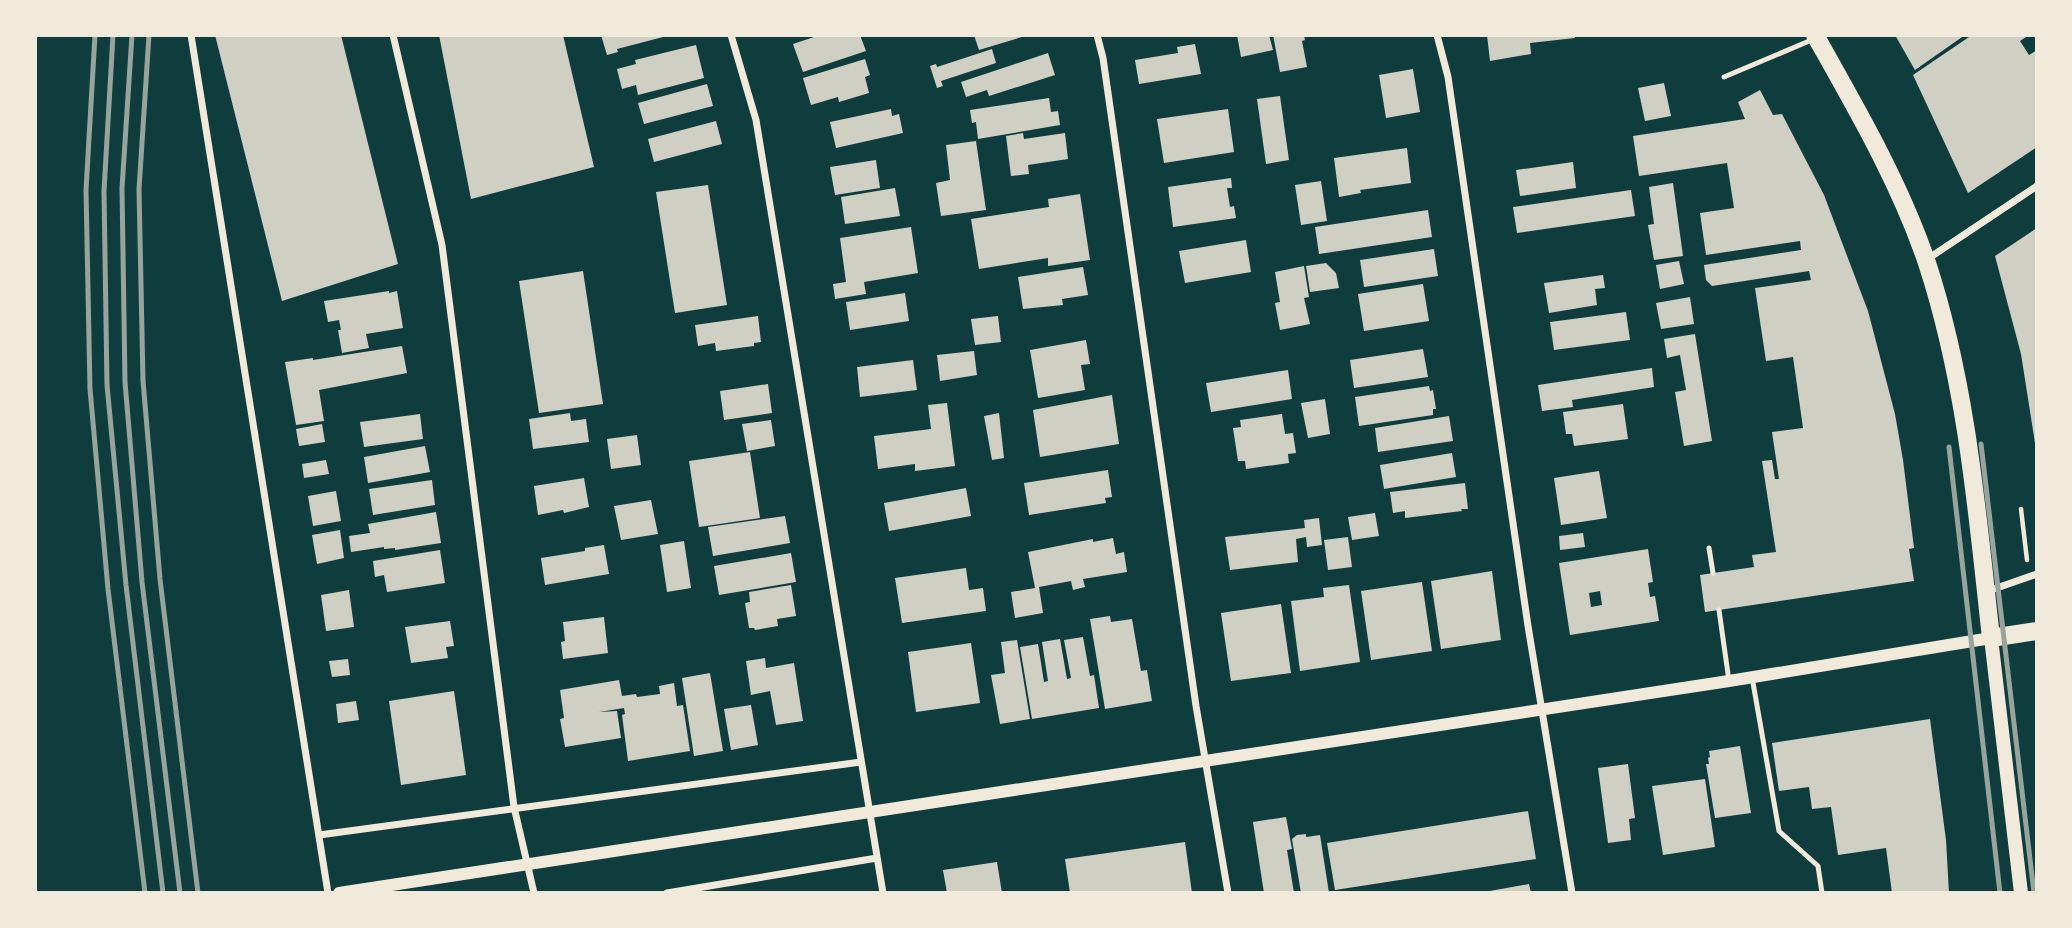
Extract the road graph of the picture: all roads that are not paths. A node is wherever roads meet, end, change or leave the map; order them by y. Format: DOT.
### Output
graph roads {
  1 [pos="191,35"];
  2 [pos="393,35"];
  3 [pos="731,35"];
  4 [pos="1097,35"];
  5 [pos="1437,35"];
  6 [pos="1816,37"];
  7 [pos="1724,77"];
  8 [pos="2037,186"];
  9 [pos="1926,261"];
  10 [pos="1709,548"];
  11 [pos="1713,573"];
  12 [pos="2037,574"];
  13 [pos="1986,592"];
  14 [pos="1719,610"];
  15 [pos="2037,631"];
  16 [pos="1991,638"];
  17 [pos="1752,677"];
  18 [pos="1729,681"];
  19 [pos="1542,709"];
  20 [pos="1205,760"];
  21 [pos="861,762"];
  22 [pos="514,807"];
  23 [pos="869,811"];
  24 [pos="319,835"];
  25 [pos="877,858"];
  26 [pos="328,893"];
  27 [pos="338,893"];
  28 [pos="534,893"];
  29 [pos="667,893"];
  30 [pos="883,893"];
  31 [pos="1228,893"];
  32 [pos="1572,893"];
  33 [pos="1822,893"];
  34 [pos="2021,893"];
  1 -- 24 [label="street"];
  2 -- 22 [label="street"];
  3 -- 21 [label="street"];
  4 -- 20 [label="street"];
  5 -- 19 [label="street"];
  6 -- 7 [label="lane"];
  6 -- 9 [label="main road"];
  8 -- 9 [label="street"];
  9 -- 13 [label="main road"];
  10 -- 11 [label="lane"];
  12 -- 13 [label="street"];
  13 -- 16 [label="main road"];
  14 -- 18 [label="lane"];
  15 -- 16 [label="main road"];
  16 -- 17 [label="street"];
  16 -- 34 [label="main road"];
  17 -- 18 [label="street"];
  17 -- 33 [label="lane"];
  18 -- 19 [label="street"];
  19 -- 20 [label="street"];
  19 -- 32 [label="street"];
  20 -- 23 [label="street"];
  20 -- 31 [label="street"];
  21 -- 22 [label="street"];
  21 -- 23 [label="street"];
  22 -- 24 [label="street"];
  22 -- 28 [label="street"];
  23 -- 25 [label="street"];
  23 -- 27 [label="street"];
  24 -- 26 [label="street"];
  25 -- 29 [label="street"];
  25 -- 30 [label="street"];
}
